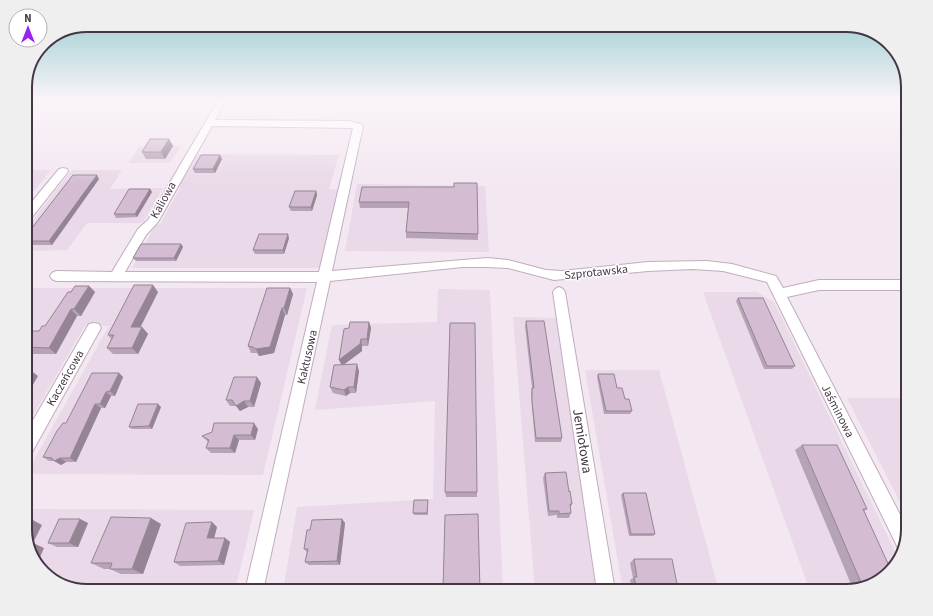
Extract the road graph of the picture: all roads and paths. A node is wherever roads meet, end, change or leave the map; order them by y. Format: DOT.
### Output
graph roads {
  1 [pos="206,128"];
  2 [pos="358,128"];
  3 [pos="63,171"];
  4 [pos="32,209"];
  5 [pos="56,276"];
  6 [pos="116,276"];
  7 [pos="325,277"];
  8 [pos="772,279"];
  9 [pos="901,285"];
  10 [pos="559,292"];
  11 [pos="779,294"];
  12 [pos="94,328"];
  13 [pos="32,437"];
  14 [pos="901,536"];
  15 [pos="256,584"];
  16 [pos="605,584"];
  1 -- 6 [label="street, Kaliowa"];
  2 -- 7 [label="street, Kaktusowa"];
  3 -- 4 [label="street"];
  5 -- 6 [label="street, Szprotawska"];
  6 -- 7 [label="street, Szprotawska"];
  7 -- 8 [label="street, Szprotawska"];
  7 -- 15 [label="street, Kaktusowa"];
  8 -- 11 [label="street, Jaśminowa"];
  9 -- 11 [label="street"];
  10 -- 16 [label="street, Jemiołowa"];
  11 -- 14 [label="street, Jaśminowa"];
  12 -- 13 [label="street, Kaczeńcowa"];
}
